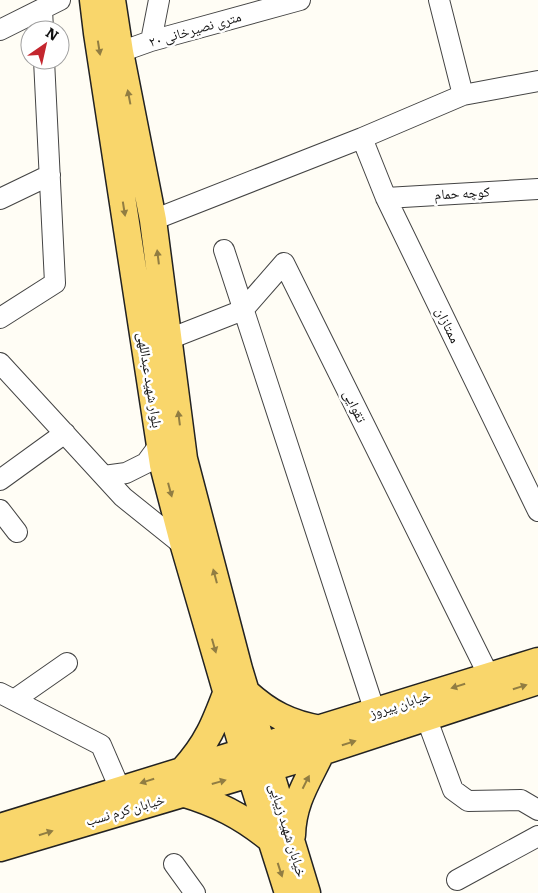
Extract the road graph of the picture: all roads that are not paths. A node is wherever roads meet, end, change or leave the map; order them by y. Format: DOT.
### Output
graph roads {
  1 [pos="93,0"];
  2 [pos="112,0"];
  3 [pos="159,0"];
  4 [pos="300,0"];
  5 [pos="439,0"];
  6 [pos="51,4"];
  7 [pos="46,20"];
  8 [pos="2,26"];
  9 [pos="151,41"];
  10 [pos="120,52"];
  11 [pos="45,70"];
  12 [pos="538,81"];
  13 [pos="463,95"];
  14 [pos="362,138"];
  15 [pos="50,176"];
  16 [pos="538,189"];
  17 [pos="386,198"];
  18 [pos="0,200"];
  19 [pos="153,220"];
  20 [pos="224,250"];
  21 [pos="243,310"];
  22 [pos="0,318"];
  23 [pos="169,339"];
  24 [pos="0,363"];
  25 [pos="64,433"];
  26 [pos="160,444"];
  27 [pos="104,476"];
  28 [pos="0,480"];
  29 [pos="0,510"];
  30 [pos="538,511"];
  31 [pos="17,532"];
  32 [pos="184,546"];
  33 [pos="538,661"];
  34 [pos="67,663"];
  35 [pos="489,676"];
  36 [pos="538,681"];
  37 [pos="7,697"];
  38 [pos="239,701"];
  39 [pos="375,712"];
  40 [pos="426,717"];
  41 [pos="322,740"];
  42 [pos="256,760"];
  43 [pos="182,782"];
  44 [pos="124,799"];
  45 [pos="538,810"];
  46 [pos="0,827"];
  47 [pos="538,836"];
  48 [pos="281,842"];
  49 [pos="0,848"];
  50 [pos="174,864"];
  51 [pos="457,880"];
  52 [pos="194,893"];
  53 [pos="288,893"];
  54 [pos="306,893"];
  1 -- 26 [label="main road, بلوار شهید عبداللهی, one-way"];
  2 -- 10 [label="main road, بلوار شهید عبداللهی"];
  3 -- 9 [label="street"];
  4 -- 9 [label="street, ۲۰ متری نصیرخانی"];
  5 -- 13 [label="street"];
  6 -- 7 [label="street"];
  6 -- 8 [label="street"];
  9 -- 10 [label="street, ۲۰ متری نصیرخانی"];
  19 -- 10 [label="main road, بلوار شهید عبداللهی, one-way"];
  11 -- 15 [label="street"];
  12 -- 13 [label="street"];
  13 -- 14 [label="street"];
  14 -- 17 [label="street, ممتازان"];
  14 -- 19 [label="street"];
  15 -- 18 [label="street"];
  15 -- 22 [label="street"];
  16 -- 17 [label="street, کوچه حمام"];
  17 -- 30 [label="street, ممتازان"];
  23 -- 19 [label="main road, بلوار شهید عبداللهی, one-way"];
  20 -- 21 [label="street"];
  21 -- 23 [label="street, تقوایی"];
  21 -- 35 [label="street, تقوایی"];
  21 -- 39 [label="street"];
  38 -- 23 [label="main road, بلوار شهید عبداللهی, one-way"];
  24 -- 25 [label="street"];
  25 -- 27 [label="street"];
  25 -- 28 [label="street"];
  26 -- 27 [label="street"];
  26 -- 32 [label="main road, بلوار شهید عبداللهی, one-way"];
  27 -- 32 [label="street"];
  29 -- 31 [label="street"];
  32 -- 38 [label="main road, بلوار شهید عبداللهی, one-way"];
  33 -- 35 [label="main road, خیابان پیروز"];
  34 -- 37 [label="street"];
  35 -- 39 [label="main road, خیابان پیروز, one-way"];
  40 -- 36 [label="main road, خیابان پیروز, one-way"];
  37 -- 44 [label="street"];
  38 -- 41 [label="main road"];
  38 -- 42 [label="main road, بلوار شهید عبداللهی"];
  38 -- 43 [label="main road"];
  39 -- 41 [label="main road, خیابان پیروز"];
  41 -- 40 [label="main road, خیابان پیروز, one-way"];
  40 -- 45 [label="street"];
  41 -- 42 [label="main road, خیابان پیروز"];
  48 -- 41 [label="main road, one-way"];
  42 -- 43 [label="main road, خیابان کرم نسب"];
  42 -- 48 [label="main road, خیابان شهید زیبایی"];
  43 -- 44 [label="main road, خیابان کرم نسب"];
  43 -- 48 [label="main road"];
  44 -- 46 [label="main road, خیابان کرم نسب"];
  49 -- 44 [label="main road, خیابان کرم نسب, one-way"];
  47 -- 51 [label="street"];
  48 -- 53 [label="main road, خیابان شهید زیبایی, one-way"];
  48 -- 54 [label="main road, خیابان شهید زیبایی"];
  50 -- 52 [label="street"];
}
